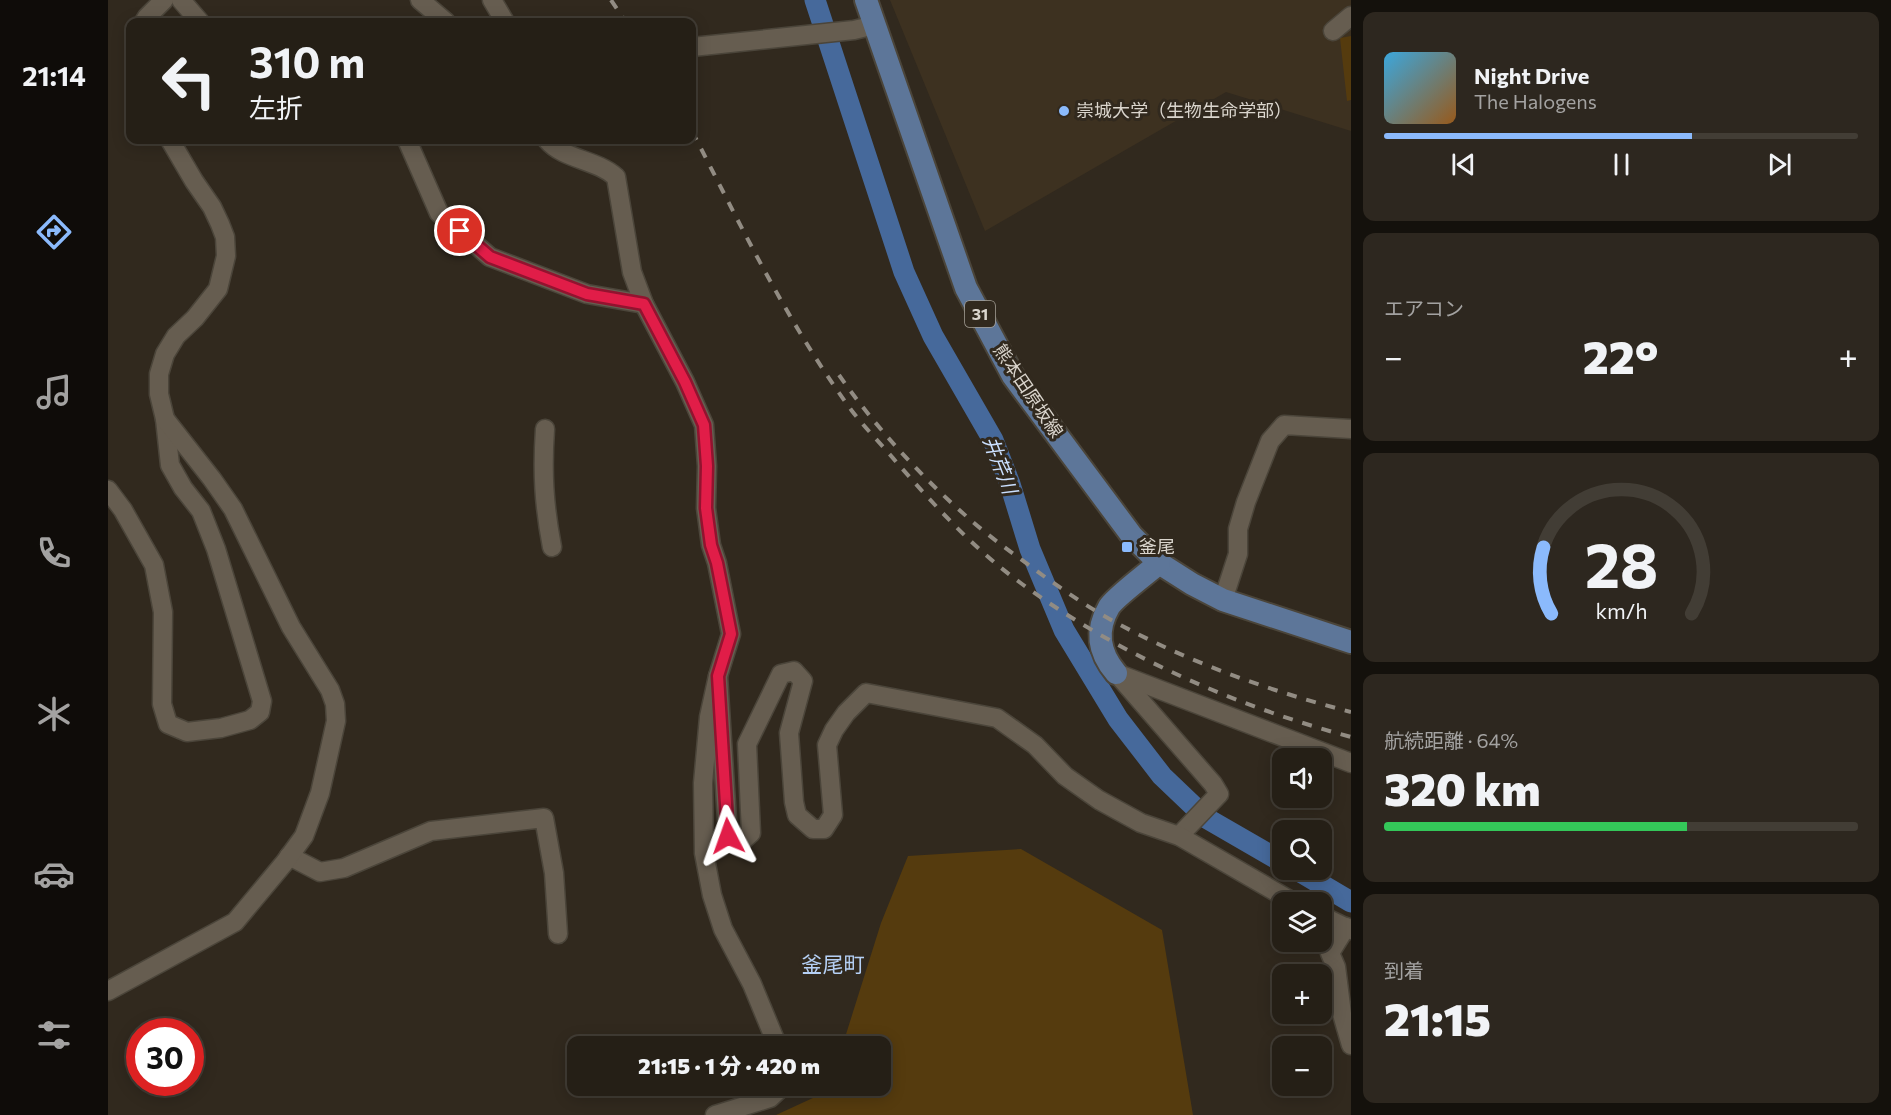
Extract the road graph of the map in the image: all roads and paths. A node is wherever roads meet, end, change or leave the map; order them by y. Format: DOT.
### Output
graph roads {
  1 [pos="164,0"];
  2 [pos="181,0"];
  3 [pos="420,0"];
  4 [pos="492,0"];
  5 [pos="866,0"];
  6 [pos="1351,16"];
  7 [pos="146,18"];
  8 [pos="197,18"];
  9 [pos="441,18"];
  10 [pos="503,18"];
  11 [pos="864,27"];
  12 [pos="1333,31"];
  13 [pos="696,47"];
  14 [pos="172,144"];
  15 [pos="409,144"];
  16 [pos="550,144"];
  17 [pos="644,304"];
  18 [pos="165,419"];
  19 [pos="545,429"];
  20 [pos="1351,429"];
  21 [pos="108,490"];
  22 [pos="552,547"];
  23 [pos="1159,563"];
  24 [pos="1223,600"];
  25 [pos="1351,642"];
  26 [pos="1116,673"];
  27 [pos="718,676"];
  28 [pos="1351,763"];
  29 [pos="1179,836"];
  30 [pos="289,856"];
  31 [pos="1276,892"];
  32 [pos="1332,921"];
  33 [pos="1348,929"];
  34 [pos="558,934"];
  35 [pos="108,991"];
  36 [pos="773,1036"];
  37 [pos="1351,1045"];
  38 [pos="772,1096"];
  39 [pos="715,1115"];
  1 -- 7 [label="street"];
  2 -- 8 [label="street"];
  3 -- 9 [label="street"];
  4 -- 10 [label="street"];
  5 -- 11 [label="main road, 熊本田原坂線 / 31"];
  6 -- 12 [label="street"];
  11 -- 13 [label="street"];
  11 -- 23 [label="main road, 熊本田原坂線 / 31"];
  14 -- 18 [label="street"];
  15 -- 17 [label="street"];
  16 -- 17 [label="street"];
  17 -- 27 [label="street"];
  18 -- 21 [label="street"];
  18 -- 30 [label="street"];
  19 -- 22 [label="street"];
  20 -- 24 [label="street"];
  23 -- 24 [label="main road, 熊本田原坂線 / 31"];
  23 -- 26 [label="main road"];
  24 -- 25 [label="main road, 熊本田原坂線 / 31"];
  26 -- 28 [label="street"];
  26 -- 29 [label="street"];
  27 -- 29 [label="street"];
  27 -- 36 [label="street"];
  29 -- 31 [label="street"];
  30 -- 34 [label="street"];
  30 -- 35 [label="street"];
  32 -- 33 [label="street"];
  33 -- 37 [label="street"];
  38 -- 39 [label="street"];
}
